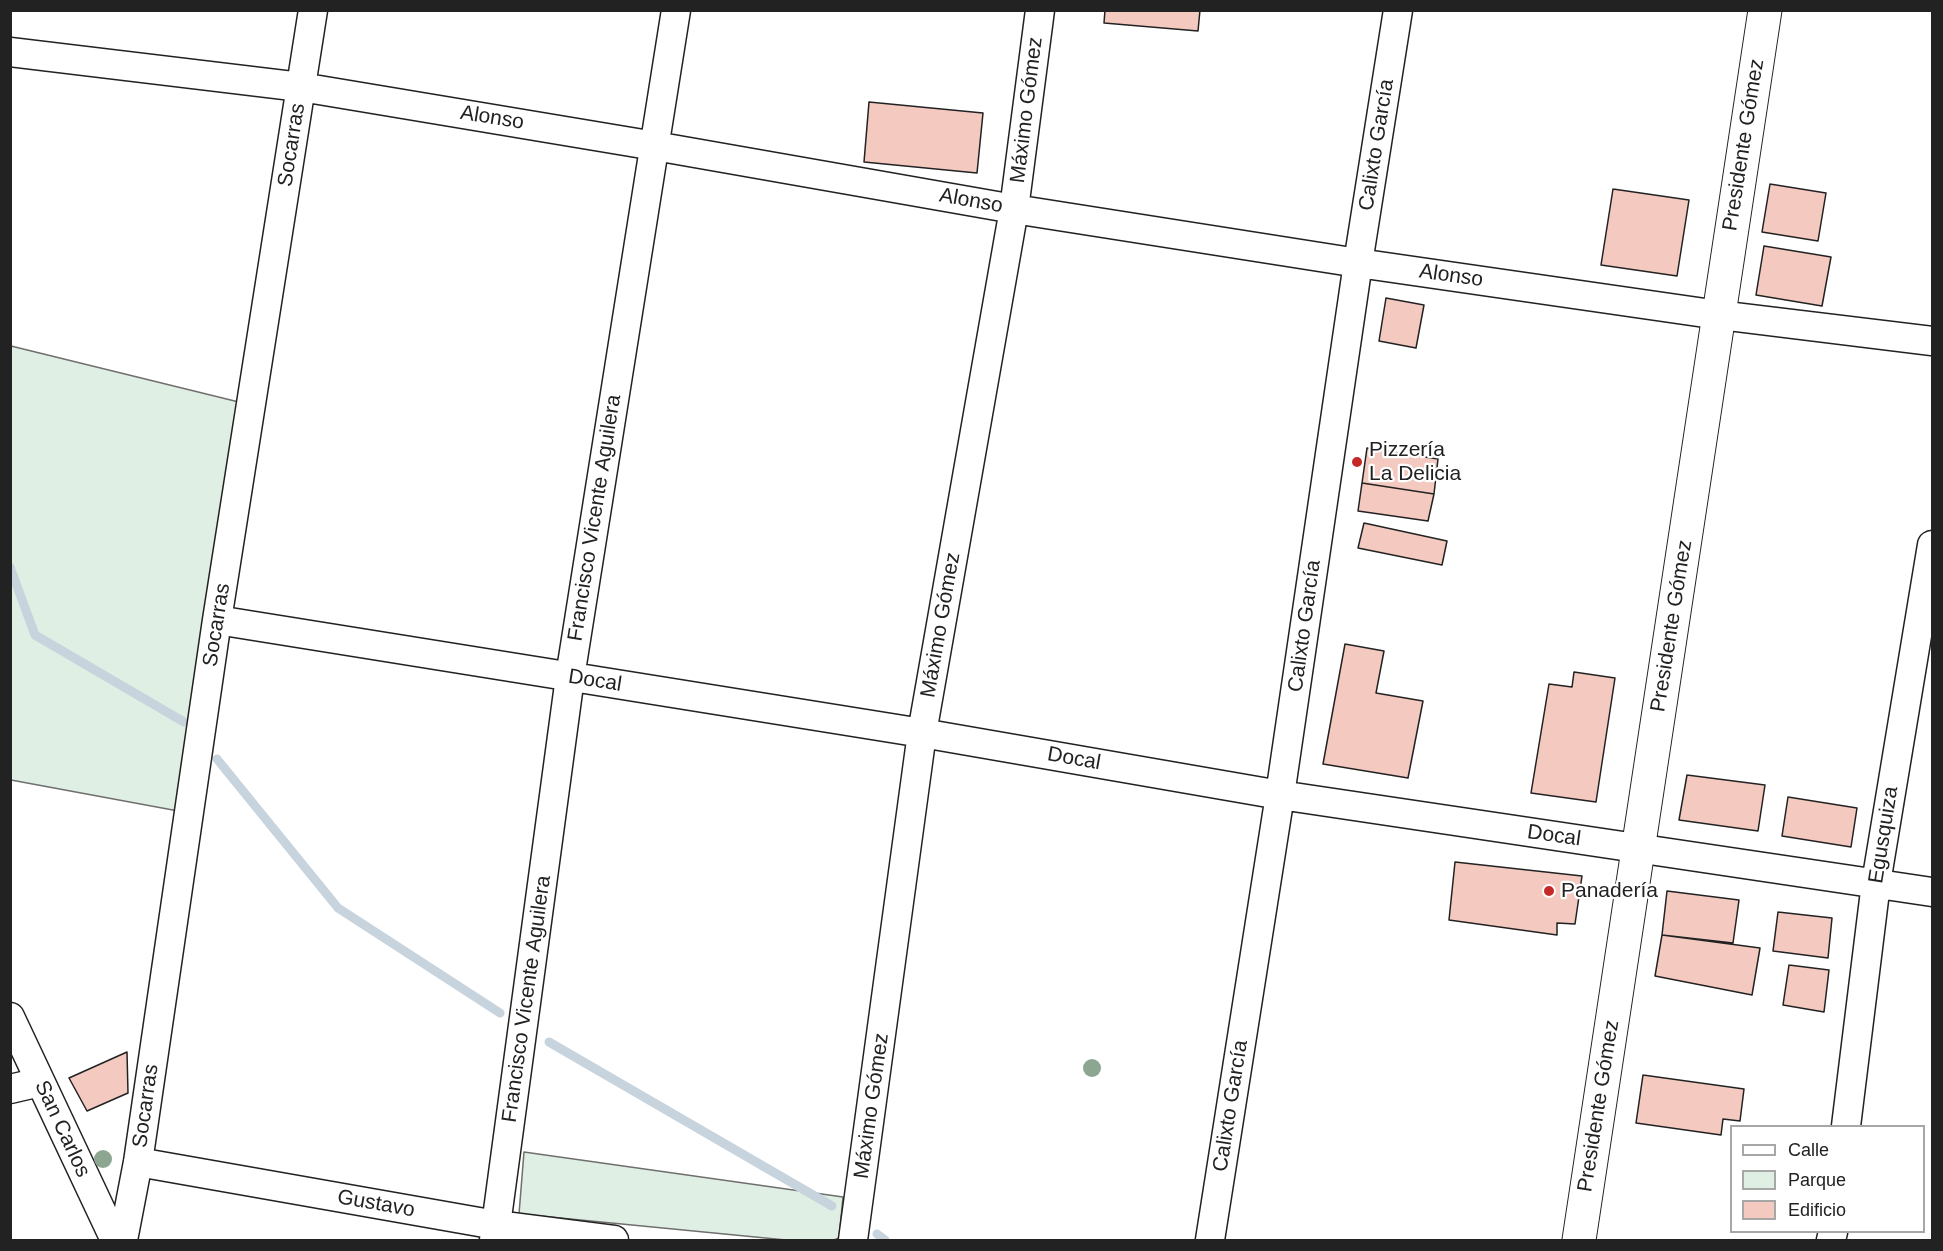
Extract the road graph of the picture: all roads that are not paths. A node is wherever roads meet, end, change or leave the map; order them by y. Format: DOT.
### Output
graph roads {
  1 [pos="313,10"];
  2 [pos="676,10"];
  3 [pos="1040,10"];
  4 [pos="1398,10"];
  5 [pos="1765,10"];
  6 [pos="10,52"];
  7 [pos="301,87"];
  8 [pos="655,146"];
  9 [pos="1014,209"];
  10 [pos="1358,263"];
  11 [pos="1719,315"];
  12 [pos="1932,341"];
  13 [pos="1932,545"];
  14 [pos="217,620"];
  15 [pos="570,677"];
  16 [pos="922,733"];
  17 [pos="1280,795"];
  18 [pos="1638,848"];
  19 [pos="1876,883"];
  20 [pos="1932,892"];
  21 [pos="10,1017"];
  22 [pos="40,1082"];
  23 [pos="10,1089"];
  24 [pos="1846,1125"];
  25 [pos="138,1162"];
  26 [pos="495,1233"];
  27 [pos="115,1240"];
  28 [pos="123,1240"];
  29 [pos="614,1240"];
  30 [pos="853,1240"];
  31 [pos="1210,1240"];
  32 [pos="1579,1240"];
  1 -- 7 [label="street, Socarras"];
  2 -- 8 [label="street, Francisco Vicente Aguilera"];
  3 -- 9 [label="street, Máximo Gómez"];
  4 -- 10 [label="street, Calixto García"];
  5 -- 11 [label="main road, Presidente Gómez"];
  6 -- 7 [label="street, Alonso"];
  7 -- 8 [label="street, Alonso"];
  7 -- 14 [label="street, Socarras"];
  8 -- 9 [label="street, Alonso"];
  8 -- 15 [label="street, Francisco Vicente Aguilera"];
  9 -- 10 [label="street, Alonso"];
  9 -- 16 [label="street, Máximo Gómez"];
  10 -- 11 [label="street, Alonso"];
  10 -- 17 [label="street, Calixto García"];
  11 -- 12 [label="street, Alonso"];
  11 -- 18 [label="main road, Presidente Gómez"];
  13 -- 19 [label="street, Egusquiza"];
  14 -- 15 [label="street, Docal"];
  14 -- 25 [label="street, Socarras"];
  15 -- 16 [label="street, Docal"];
  15 -- 26 [label="street, Francisco Vicente Aguilera"];
  16 -- 17 [label="street, Docal"];
  16 -- 30 [label="street, Máximo Gómez"];
  17 -- 18 [label="street, Docal"];
  17 -- 31 [label="street, Calixto García"];
  18 -- 19 [label="street, Docal"];
  18 -- 32 [label="main road, Presidente Gómez"];
  19 -- 20 [label="street, Docal"];
  19 -- 24 [label="street, Egusquiza"];
  21 -- 22 [label="street, San Carlos"];
  22 -- 23 [label="street"];
  22 -- 27 [label="street, San Carlos"];
  25 -- 26 [label="street, Gustavo"];
  25 -- 28 [label="street, Socarras"];
  26 -- 29 [label="street, Gustavo"];
}
